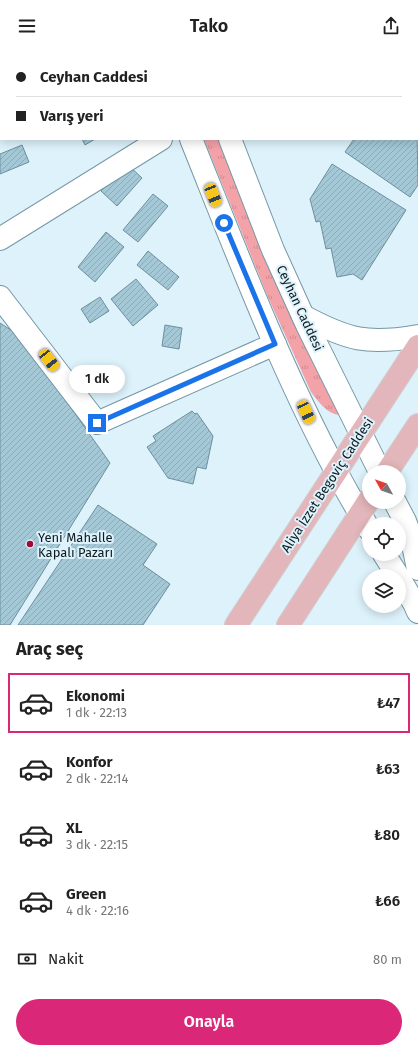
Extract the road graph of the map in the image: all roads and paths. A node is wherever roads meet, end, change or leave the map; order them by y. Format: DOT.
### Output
graph roads {
  1 [pos="159,140"];
  2 [pos="191,140"];
  3 [pos="230,140"];
  4 [pos="0,239"];
  5 [pos="0,298"];
  6 [pos="303,316"];
  7 [pos="418,336"];
  8 [pos="275,344"];
  9 [pos="418,346"];
  10 [pos="418,424"];
  11 [pos="360,434"];
  12 [pos="376,465"];
  13 [pos="392,465"];
  14 [pos="336,472"];
  15 [pos="399,509"];
  16 [pos="366,514"];
  17 [pos="418,568"];
  18 [pos="406,590"];
  19 [pos="418,612"];
  20 [pos="236,625"];
  21 [pos="288,625"];
  1 -- 4 [label="street"];
  2 -- 8 [label="street"];
  3 -- 6 [label="street, Ceyhan Caddesi"];
  5 -- 8 [label="street"];
  6 -- 7 [label="street"];
  6 -- 11 [label="street, Ceyhan Caddesi"];
  8 -- 14 [label="street"];
  9 -- 11 [label="main road, Aliya İzzet Begoviç Caddesi"];
  10 -- 13 [label="main road"];
  11 -- 12 [label="street, Ceyhan Caddesi"];
  11 -- 14 [label="main road, Aliya İzzet Begoviç Caddesi"];
  14 -- 16 [label="street"];
  14 -- 20 [label="main road, Aliya İzzet Begoviç Caddesi"];
  15 -- 17 [label="street"];
  16 -- 21 [label="main road"];
  18 -- 19 [label="street"];
}
